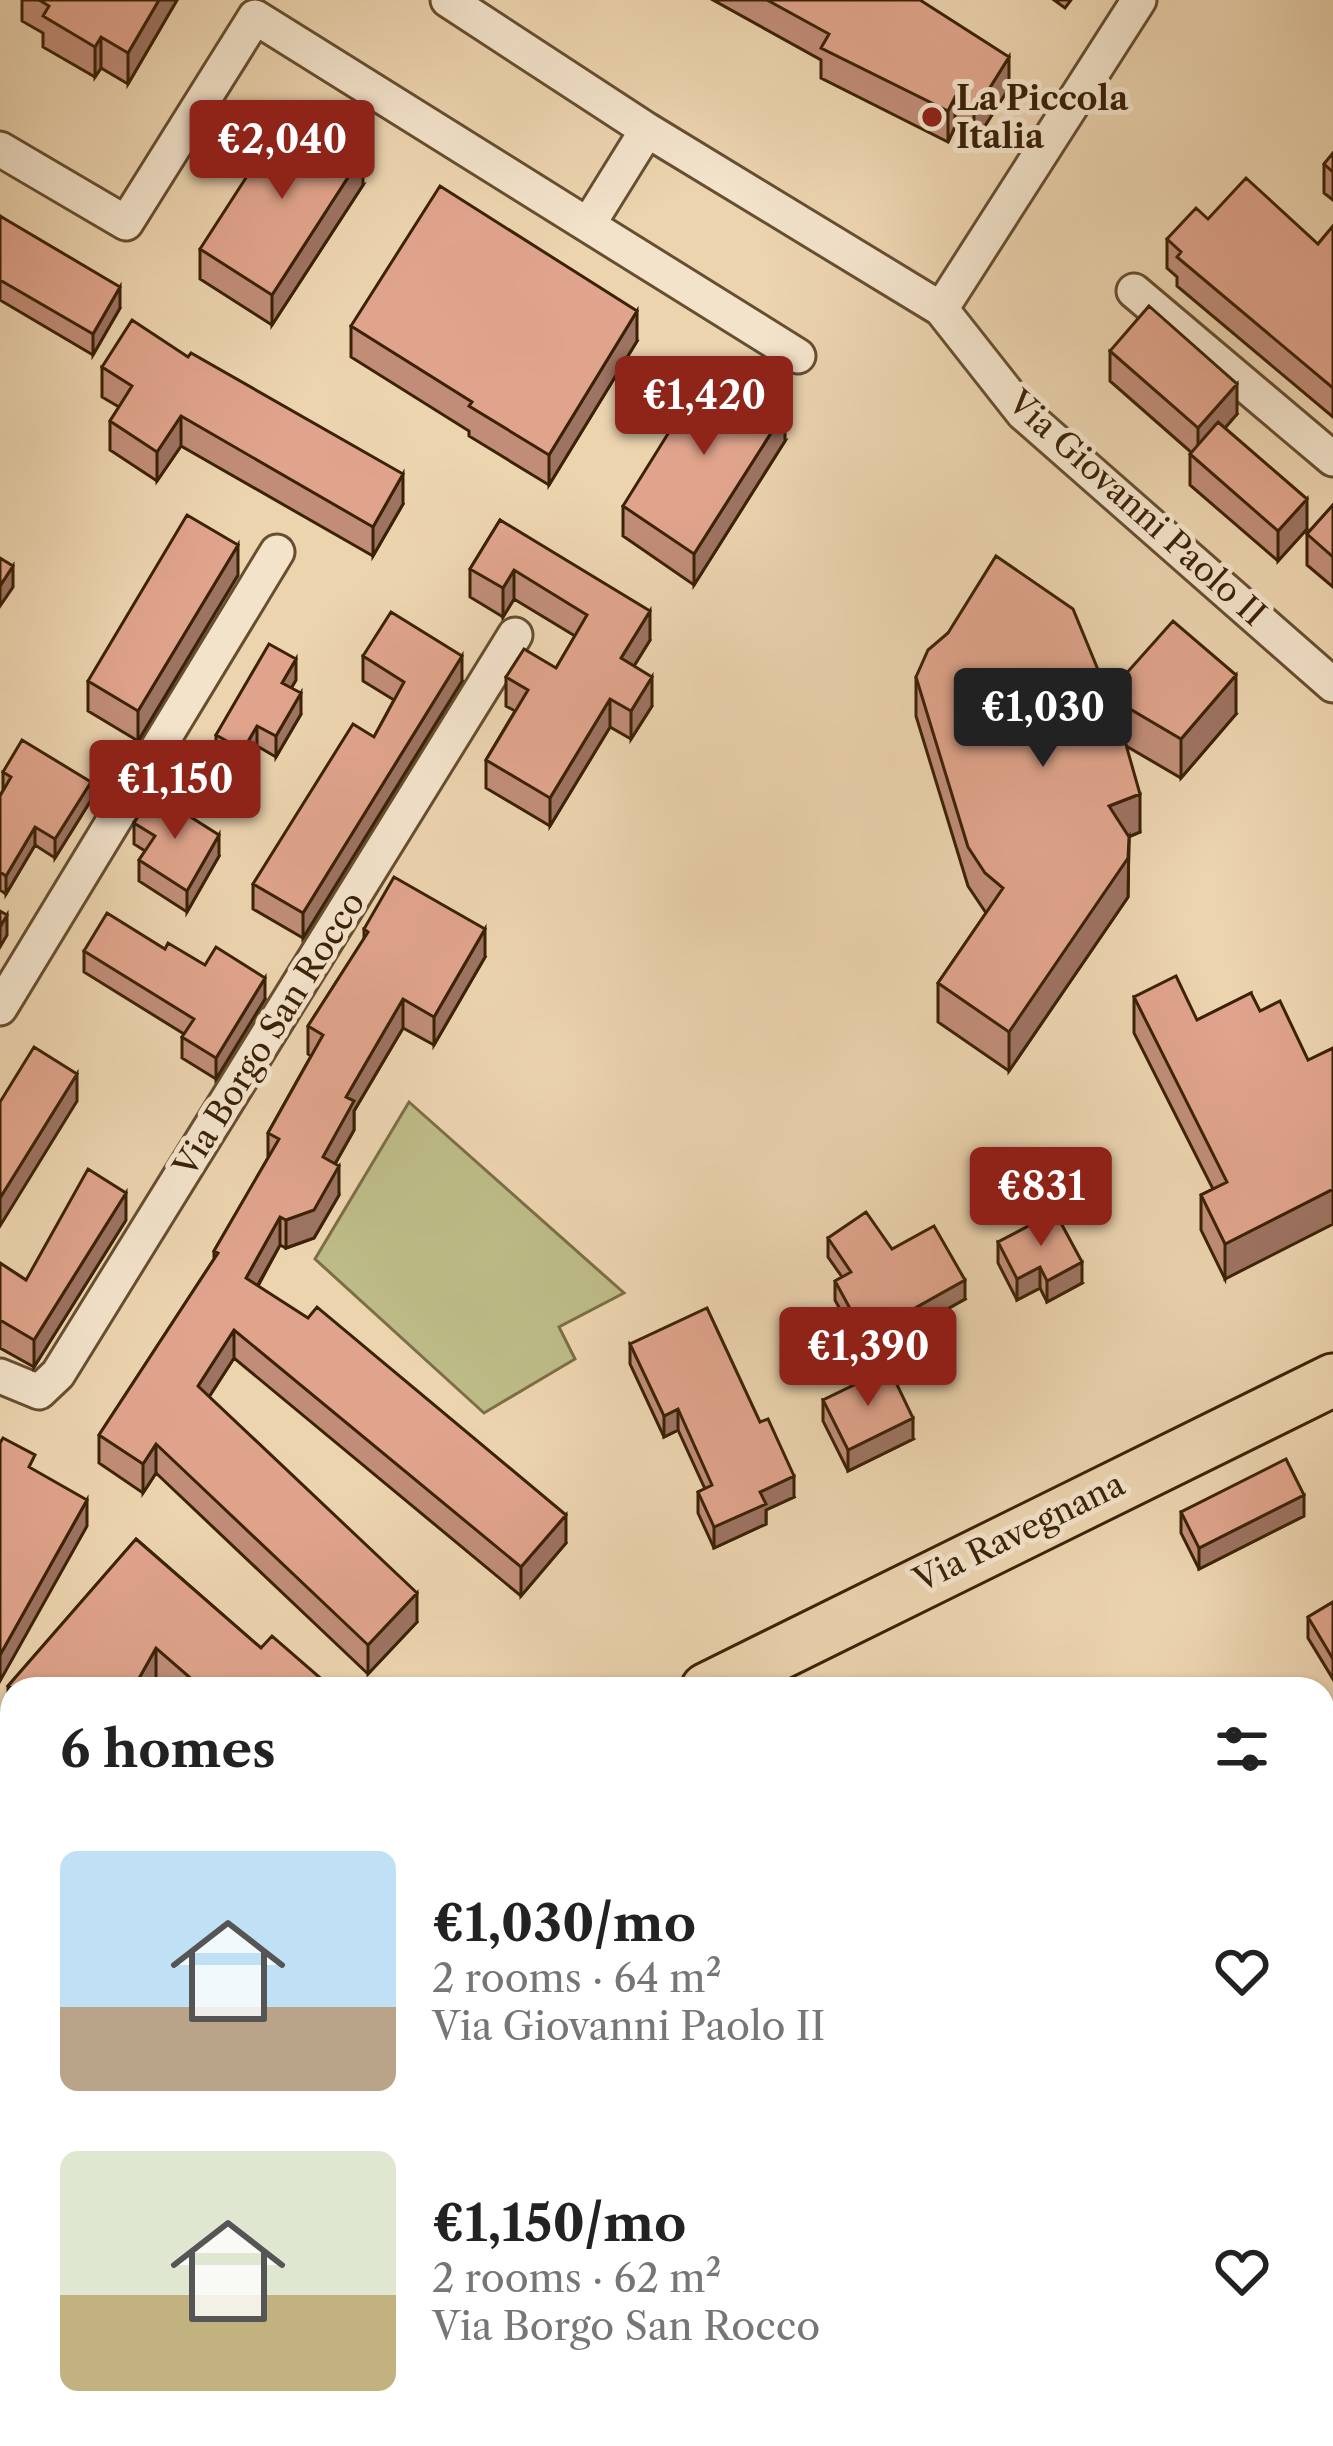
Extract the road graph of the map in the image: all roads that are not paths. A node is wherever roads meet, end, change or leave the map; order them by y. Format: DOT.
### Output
graph roads {
  1 [pos="448,0"];
  2 [pos="1139,0"];
  3 [pos="647,130"];
  4 [pos="0,148"];
  5 [pos="588,225"];
  6 [pos="1134,291"];
  7 [pos="940,309"];
  8 [pos="798,356"];
  9 [pos="1333,459"];
  10 [pos="277,551"];
  11 [pos="515,635"];
  12 [pos="1333,685"];
  13 [pos="0,1008"];
  14 [pos="0,1376"];
  15 [pos="1333,1380"];
  16 [pos="731,1677"];
  1 -- 3 [label="street, Via Giovanni Paolo II"];
  2 -- 7 [label="street"];
  3 -- 5 [label="street"];
  3 -- 7 [label="street, Via Giovanni Paolo II"];
  4 -- 5 [label="street"];
  5 -- 8 [label="street"];
  6 -- 9 [label="street"];
  7 -- 12 [label="street, Via Giovanni Paolo II"];
  10 -- 13 [label="street"];
  11 -- 14 [label="street, Via Borgo San Rocco"];
  15 -- 16 [label="main road, Via Ravegnana"];
}
